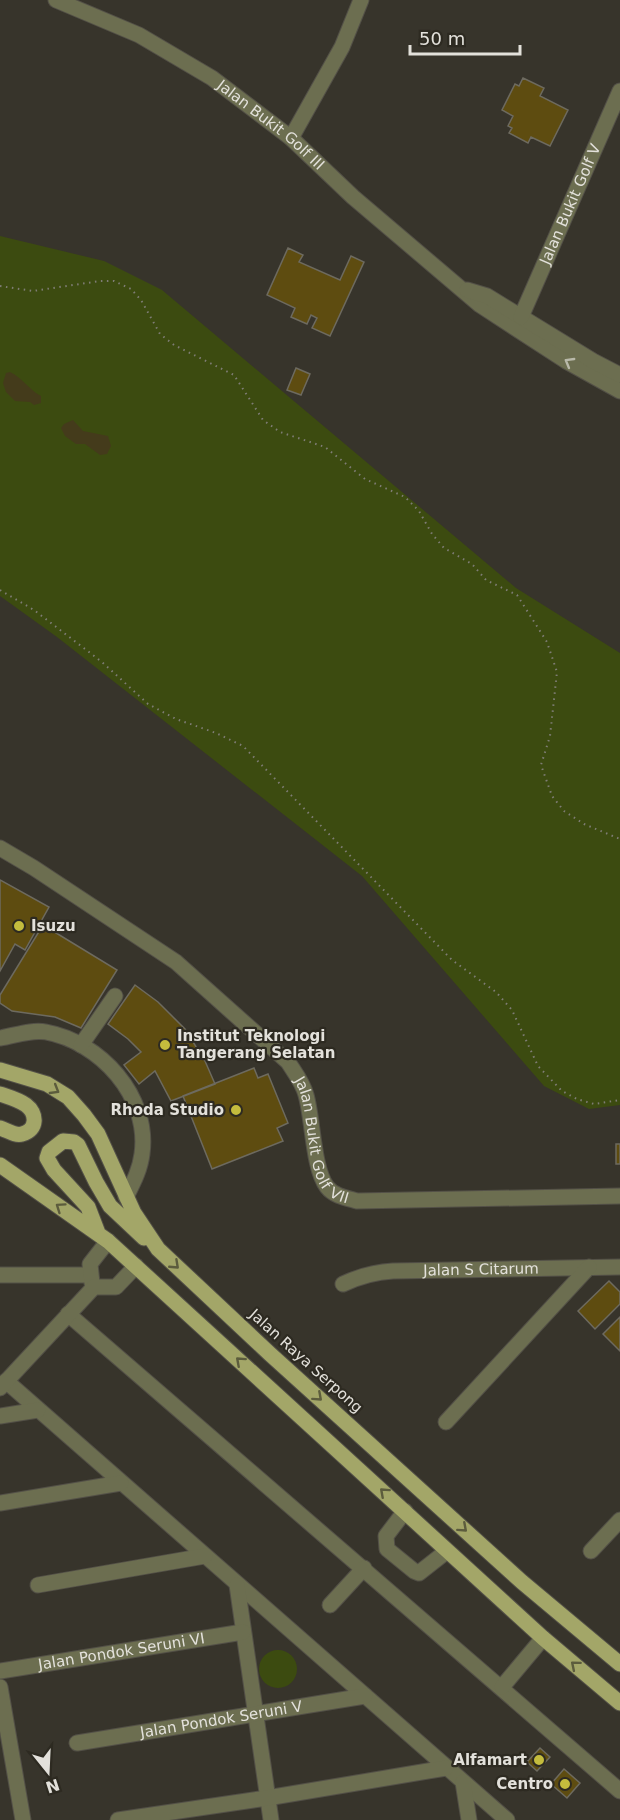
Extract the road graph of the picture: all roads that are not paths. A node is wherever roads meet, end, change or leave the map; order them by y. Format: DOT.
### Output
graph roads {
  1 [pos="56,0"];
  2 [pos="361,0"];
  3 [pos="620,91"];
  4 [pos="291,138"];
  5 [pos="461,288"];
  6 [pos="521,317"];
  7 [pos="620,375"];
  8 [pos="620,391"];
  9 [pos="0,848"];
  10 [pos="115,996"];
  11 [pos="0,1038"];
  12 [pos="81,1045"];
  13 [pos="0,1070"];
  14 [pos="0,1094"];
  15 [pos="0,1128"];
  16 [pos="0,1164"];
  17 [pos="0,1173"];
  18 [pos="16,1176"];
  19 [pos="620,1196"];
  20 [pos="126,1197"];
  21 [pos="103,1237"];
  22 [pos="158,1249"];
  23 [pos="136,1266"];
  24 [pos="589,1267"];
  25 [pos="620,1267"];
  26 [pos="0,1275"];
  27 [pos="96,1284"];
  28 [pos="343,1284"];
  29 [pos="68,1314"];
  30 [pos="3,1385"];
  31 [pos="38,1410"];
  32 [pos="0,1416"];
  33 [pos="446,1422"];
  34 [pos="121,1483"];
  35 [pos="0,1503"];
  36 [pos="405,1511"];
  37 [pos="620,1520"];
  38 [pos="447,1551"];
  39 [pos="591,1551"];
  40 [pos="205,1556"];
  41 [pos="364,1568"];
  42 [pos="38,1585"];
  43 [pos="237,1585"];
  44 [pos="330,1605"];
  45 [pos="243,1632"];
  46 [pos="543,1638"];
  47 [pos="620,1664"];
  48 [pos="0,1671"];
  49 [pos="0,1687"];
  50 [pos="502,1687"];
  51 [pos="365,1696"];
  52 [pos="620,1703"];
  53 [pos="256,1714"];
  54 [pos="77,1743"];
  55 [pos="447,1768"];
  56 [pos="463,1782"];
  57 [pos="620,1791"];
  58 [pos="267,1798"];
  59 [pos="23,1820"];
  60 [pos="118,1820"];
  61 [pos="271,1820"];
  62 [pos="469,1820"];
  63 [pos="507,1820"];
  1 -- 4 [label="street, Jalan Bukit Golf III"];
  2 -- 4 [label="street"];
  3 -- 6 [label="street, Jalan Bukit Golf V"];
  4 -- 5 [label="street, Jalan Bukit Golf III"];
  5 -- 6 [label="street, Jalan Bukit Golf III"];
  8 -- 5 [label="street, Jalan Bukit Golf III, one-way"];
  6 -- 7 [label="street, Jalan Bukit Golf III"];
  9 -- 19 [label="street, Jalan Bukit Golf VII"];
  10 -- 12 [label="street"];
  11 -- 12 [label="street"];
  12 -- 20 [label="street"];
  13 -- 20 [label="main road, Jalan Raya Serpong, one-way"];
  14 -- 15 [label="main road"];
  16 -- 18 [label="main road"];
  17 -- 18 [label="street"];
  21 -- 18 [label="main road, one-way"];
  20 -- 22 [label="main road, Jalan Raya Serpong"];
  21 -- 22 [label="main road"];
  21 -- 23 [label="main road"];
  21 -- 27 [label="street"];
  22 -- 47 [label="main road, Jalan Raya Serpong, one-way"];
  23 -- 27 [label="street"];
  36 -- 23 [label="main road, one-way"];
  24 -- 25 [label="street, Jalan S Citarum"];
  24 -- 28 [label="street, Jalan S Citarum"];
  24 -- 33 [label="street"];
  26 -- 27 [label="street"];
  27 -- 29 [label="street"];
  29 -- 30 [label="street"];
  29 -- 41 [label="street"];
  30 -- 31 [label="street"];
  31 -- 32 [label="street"];
  31 -- 34 [label="street"];
  34 -- 35 [label="street"];
  34 -- 40 [label="street"];
  36 -- 38 [label="main road"];
  36 -- 38 [label="street"];
  37 -- 39 [label="street"];
  38 -- 46 [label="main road"];
  40 -- 42 [label="street"];
  40 -- 43 [label="street"];
  41 -- 44 [label="street"];
  41 -- 50 [label="street"];
  43 -- 45 [label="street"];
  43 -- 51 [label="street"];
  45 -- 48 [label="street, Jalan Pondok Seruni VI"];
  45 -- 53 [label="street"];
  46 -- 50 [label="street"];
  52 -- 46 [label="main road, one-way"];
  49 -- 59 [label="street"];
  50 -- 57 [label="street"];
  51 -- 53 [label="street, Jalan Pondok Seruni V"];
  51 -- 55 [label="street"];
  53 -- 54 [label="street, Jalan Pondok Seruni V"];
  53 -- 58 [label="street"];
  55 -- 56 [label="street"];
  55 -- 58 [label="street"];
  56 -- 62 [label="street"];
  56 -- 63 [label="street"];
  58 -- 60 [label="street"];
  58 -- 61 [label="street"];
}
